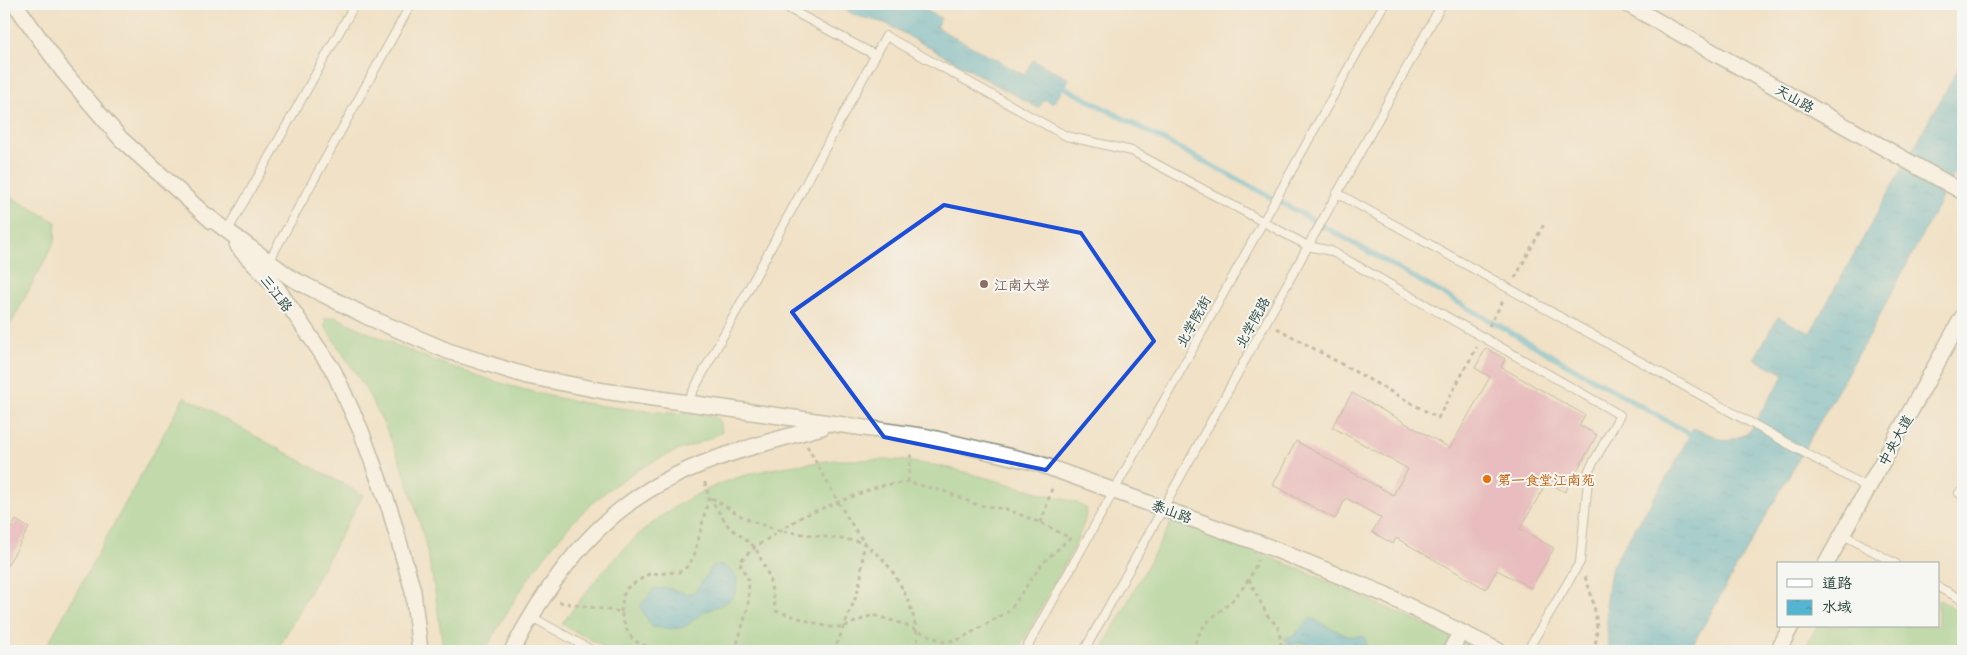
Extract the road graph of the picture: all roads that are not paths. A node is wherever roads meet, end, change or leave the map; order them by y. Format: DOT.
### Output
graph roads {
  1 [pos="15,4"];
  2 [pos="355,4"];
  3 [pos="412,4"];
  4 [pos="780,4"];
  5 [pos="1384,4"];
  6 [pos="1442,4"];
  7 [pos="1627,4"];
  8 [pos="875,55"];
  9 [pos="1963,192"];
  10 [pos="1337,193"];
  11 [pos="206,215"];
  12 [pos="1263,222"];
  13 [pos="228,230"];
  14 [pos="1308,246"];
  15 [pos="268,261"];
  16 [pos="1963,316"];
  17 [pos="686,404"];
  18 [pos="829,425"];
  19 [pos="1868,488"];
  20 [pos="1114,490"];
  21 [pos="1163,508"];
  22 [pos="1842,534"];
  23 [pos="1827,562"];
  24 [pos="1892,562"];
  25 [pos="1940,588"];
  26 [pos="1963,600"];
  27 [pos="530,616"];
  28 [pos="1791,628"];
  29 [pos="1461,632"];
  30 [pos="420,651"];
  31 [pos="512,651"];
  32 [pos="593,651"];
  33 [pos="1025,651"];
  34 [pos="1084,651"];
  35 [pos="1450,651"];
  36 [pos="1499,651"];
  37 [pos="1527,651"];
  38 [pos="1778,651"];
  1 -- 11 [label="street, 三江路"];
  2 -- 13 [label="lane"];
  3 -- 15 [label="lane"];
  4 -- 8 [label="lane"];
  5 -- 12 [label="lane, 北学院街"];
  6 -- 10 [label="lane, 北学院路"];
  7 -- 9 [label="street, 天山路"];
  8 -- 12 [label="lane"];
  8 -- 17 [label="lane"];
  10 -- 14 [label="lane, 北学院路"];
  10 -- 19 [label="lane"];
  11 -- 13 [label="street, 泰山路"];
  11 -- 30 [label="street, 三江路"];
  12 -- 14 [label="lane"];
  12 -- 20 [label="lane, 北学院街"];
  13 -- 15 [label="street, 泰山路"];
  14 -- 21 [label="lane, 北学院路"];
  14 -- 37 [label="lane"];
  15 -- 17 [label="street, 泰山路"];
  16 -- 19 [label="street, 中央大道"];
  17 -- 18 [label="street, 泰山路"];
  18 -- 20 [label="street, 泰山路"];
  18 -- 27 [label="street"];
  19 -- 22 [label="street, 中央大道"];
  20 -- 21 [label="street, 泰山路"];
  20 -- 33 [label="lane, 北学院街"];
  21 -- 29 [label="street, 泰山路"];
  21 -- 34 [label="lane, 北学院路"];
  22 -- 23 [label="street, 中央大道"];
  22 -- 24 [label="lane"];
  25 -- 26 [label="lane"];
  27 -- 31 [label="street"];
  27 -- 32 [label="lane"];
  28 -- 38 [label="street"];
  29 -- 35 [label="street"];
  29 -- 36 [label="street, 泰山路"];
}
